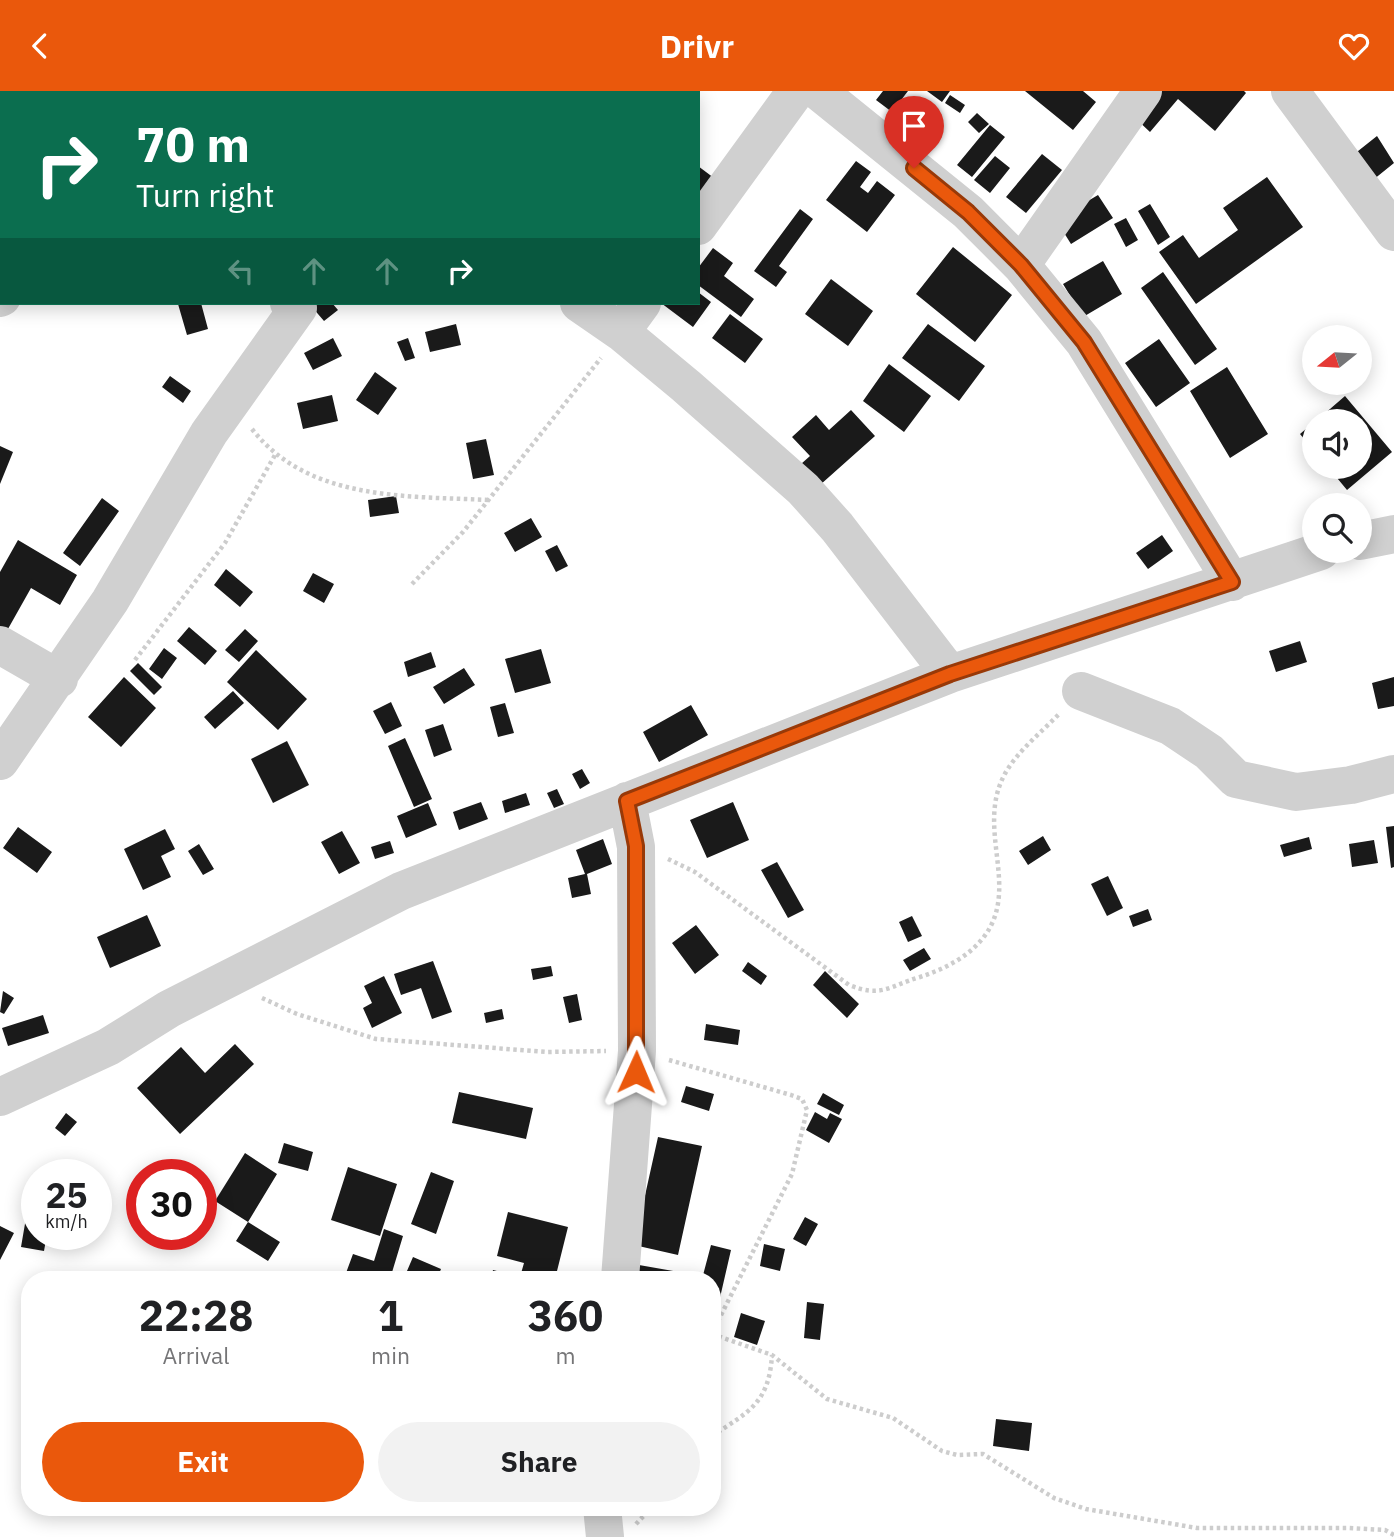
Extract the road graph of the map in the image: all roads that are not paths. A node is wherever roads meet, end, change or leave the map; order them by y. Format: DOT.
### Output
graph roads {
  1 [pos="796,91"];
  2 [pos="818,91"];
  3 [pos="1143,91"];
  4 [pos="1290,91"];
  5 [pos="700,223"];
  6 [pos="1394,232"];
  7 [pos="1021,265"];
  8 [pos="293,305"];
  9 [pos="586,305"];
  10 [pos="631,317"];
  11 [pos="1394,534"];
  12 [pos="1372,539"];
  13 [pos="1302,558"];
  14 [pos="1232,582"];
  15 [pos="0,646"];
  16 [pos="950,674"];
  17 [pos="60,679"];
  18 [pos="1081,691"];
  19 [pos="0,761"];
  20 [pos="1394,774"];
  21 [pos="627,801"];
  22 [pos="0,1097"];
  23 [pos="621,1271"];
  24 [pos="603,1516"];
  25 [pos="605,1537"];
  1 -- 5 [label="street"];
  2 -- 7 [label="street"];
  3 -- 7 [label="street"];
  4 -- 6 [label="street"];
  7 -- 14 [label="street"];
  8 -- 17 [label="street"];
  9 -- 10 [label="street"];
  10 -- 16 [label="street"];
  11 -- 12 [label="street"];
  13 -- 14 [label="street"];
  14 -- 16 [label="street"];
  15 -- 17 [label="street"];
  16 -- 21 [label="street"];
  17 -- 19 [label="street"];
  18 -- 20 [label="street"];
  21 -- 22 [label="street"];
  21 -- 23 [label="street"];
  24 -- 25 [label="street"];
}
